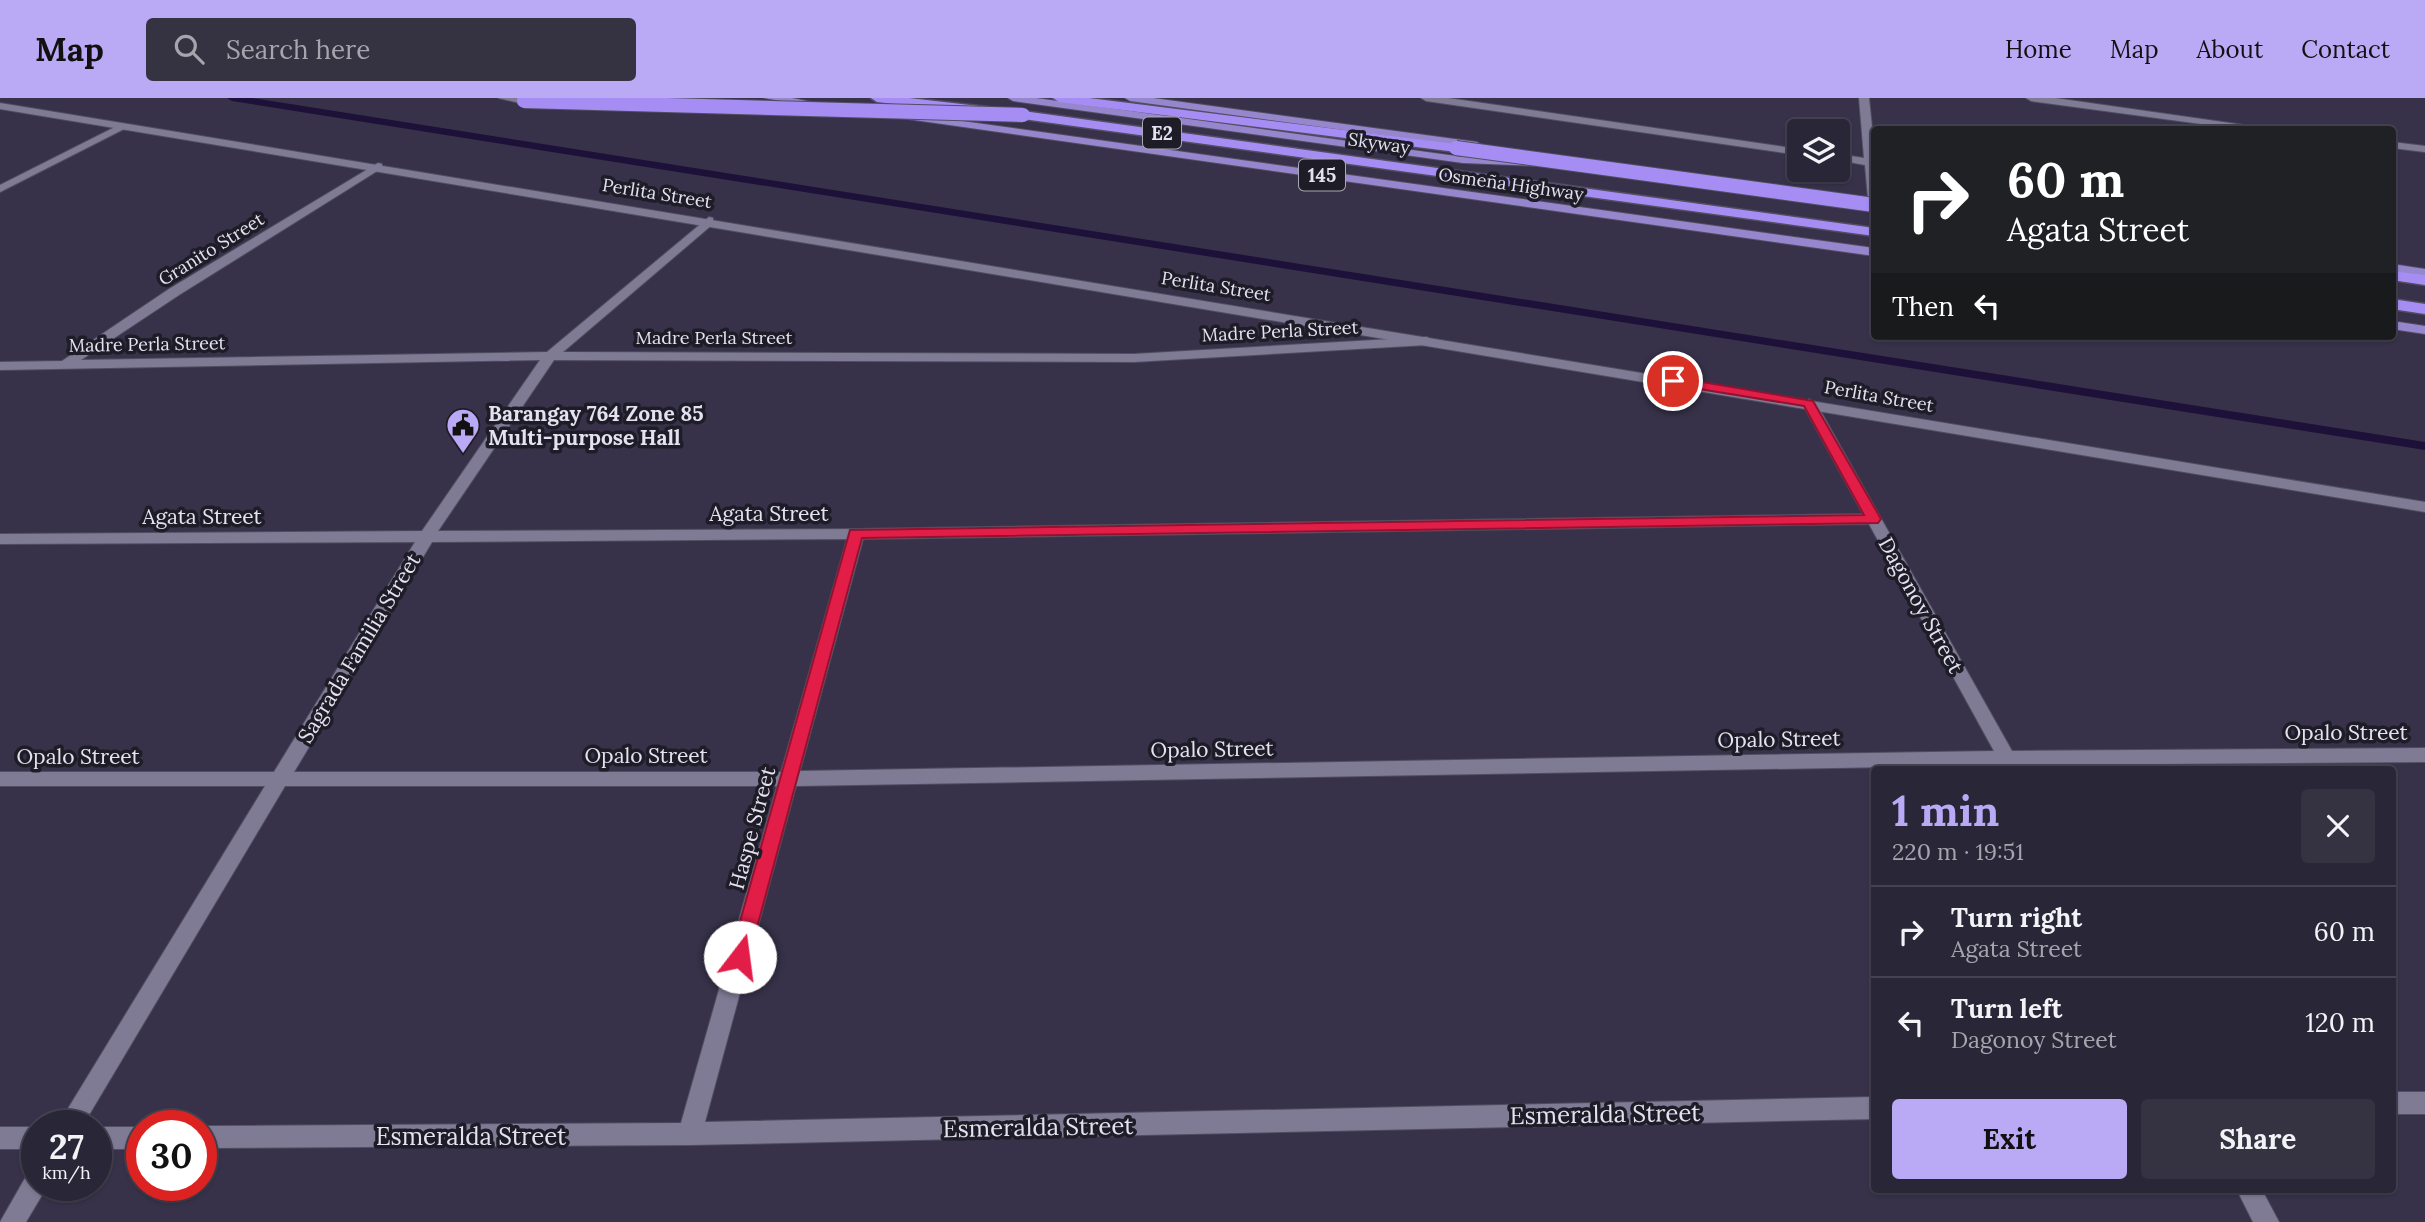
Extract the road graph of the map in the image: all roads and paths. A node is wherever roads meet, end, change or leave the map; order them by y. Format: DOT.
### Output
graph roads {
  1 [pos="503,98"];
  2 [pos="769,98"];
  3 [pos="877,98"];
  4 [pos="1013,98"];
  5 [pos="1059,98"];
  6 [pos="1130,98"];
  7 [pos="1426,98"];
  8 [pos="1864,98"];
  9 [pos="2031,98"];
  10 [pos="524,101"];
  11 [pos="0,106"];
  12 [pos="1023,115"];
  13 [pos="2244,126"];
  14 [pos="123,127"];
  15 [pos="2396,145"];
  16 [pos="2425,149"];
  17 [pos="1787,150"];
  18 [pos="1850,159"];
  19 [pos="1589,160"];
  20 [pos="1868,162"];
  21 [pos="378,166"];
  22 [pos="1871,180"];
  23 [pos="0,189"];
  24 [pos="1871,199"];
  25 [pos="1871,205"];
  26 [pos="709,221"];
  27 [pos="1871,232"];
  28 [pos="1871,252"];
  29 [pos="2396,269"];
  30 [pos="2425,273"];
  31 [pos="2396,275"];
  32 [pos="2425,279"];
  33 [pos="2396,305"];
  34 [pos="2425,309"];
  35 [pos="2396,326"];
  36 [pos="2425,330"];
  37 [pos="1427,341"];
  38 [pos="550,356"];
  39 [pos="64,365"];
  40 [pos="0,366"];
  41 [pos="1809,403"];
  42 [pos="2425,507"];
  43 [pos="1873,519"];
  44 [pos="856,534"];
  45 [pos="427,536"];
  46 [pos="0,539"];
  47 [pos="2425,755"];
  48 [pos="2010,764"];
  49 [pos="281,777"];
  50 [pos="0,779"];
  51 [pos="789,779"];
  52 [pos="2396,1103"];
  53 [pos="2425,1103"];
  54 [pos="1871,1108"];
  55 [pos="80,1110"];
  56 [pos="690,1134"];
  57 [pos="217,1137"];
  58 [pos="0,1138"];
  59 [pos="21,1138"];
  60 [pos="2251,1193"];
  61 [pos="25,1201"];
  62 [pos="12,1222"];
  63 [pos="2267,1222"];
  1 -- 10 [label="street"];
  2 -- 28 [label="main road, Osmeña Highway / 145"];
  3 -- 12 [label="highway, Skyway / E2, bridge"];
  4 -- 19 [label="main road, Osmeña Highway"];
  5 -- 25 [label="highway, Skyway / E2, bridge"];
  6 -- 19 [label="main road, Osmeña Highway"];
  7 -- 17 [label="street"];
  8 -- 20 [label="street"];
  9 -- 13 [label="street"];
  10 -- 12 [label="highway, bridge"];
  11 -- 14 [label="street, Perlita Street"];
  12 -- 27 [label="highway, Skyway / E2"];
  14 -- 21 [label="street, Perlita Street"];
  14 -- 23 [label="street"];
  15 -- 16 [label="street"];
  18 -- 20 [label="street"];
  19 -- 24 [label="main road, Osmeña Highway"];
  20 -- 22 [label="street"];
  21 -- 26 [label="street, Perlita Street"];
  21 -- 39 [label="street, Granito Street"];
  26 -- 37 [label="street, Perlita Street"];
  26 -- 38 [label="street, Sagrada Familia Street"];
  29 -- 30 [label="main road"];
  31 -- 32 [label="highway"];
  33 -- 34 [label="highway"];
  35 -- 36 [label="main road"];
  37 -- 38 [label="street, Madre Perla Street"];
  37 -- 41 [label="street, Perlita Street"];
  38 -- 39 [label="street, Madre Perla Street"];
  38 -- 45 [label="street, Sagrada Familia Street"];
  39 -- 40 [label="street, Madre Perla Street"];
  41 -- 42 [label="street, Perlita Street"];
  41 -- 43 [label="street, Dagonoy Street"];
  43 -- 44 [label="street, Agata Street"];
  43 -- 48 [label="street, Dagonoy Street"];
  44 -- 45 [label="street, Agata Street"];
  44 -- 51 [label="street, Haspe Street"];
  45 -- 46 [label="street, Agata Street"];
  45 -- 49 [label="street, Sagrada Familia Street"];
  47 -- 48 [label="street, Opalo Street"];
  48 -- 51 [label="street, Opalo Street"];
  49 -- 50 [label="street, Opalo Street"];
  49 -- 51 [label="street, Opalo Street"];
  49 -- 55 [label="street, Sagrada Familia Street"];
  51 -- 56 [label="street, Haspe Street"];
  52 -- 53 [label="street"];
  54 -- 56 [label="street, Esmeralda Street"];
  56 -- 57 [label="street, Esmeralda Street"];
  58 -- 59 [label="street"];
  60 -- 63 [label="street"];
  61 -- 62 [label="street"];
}
